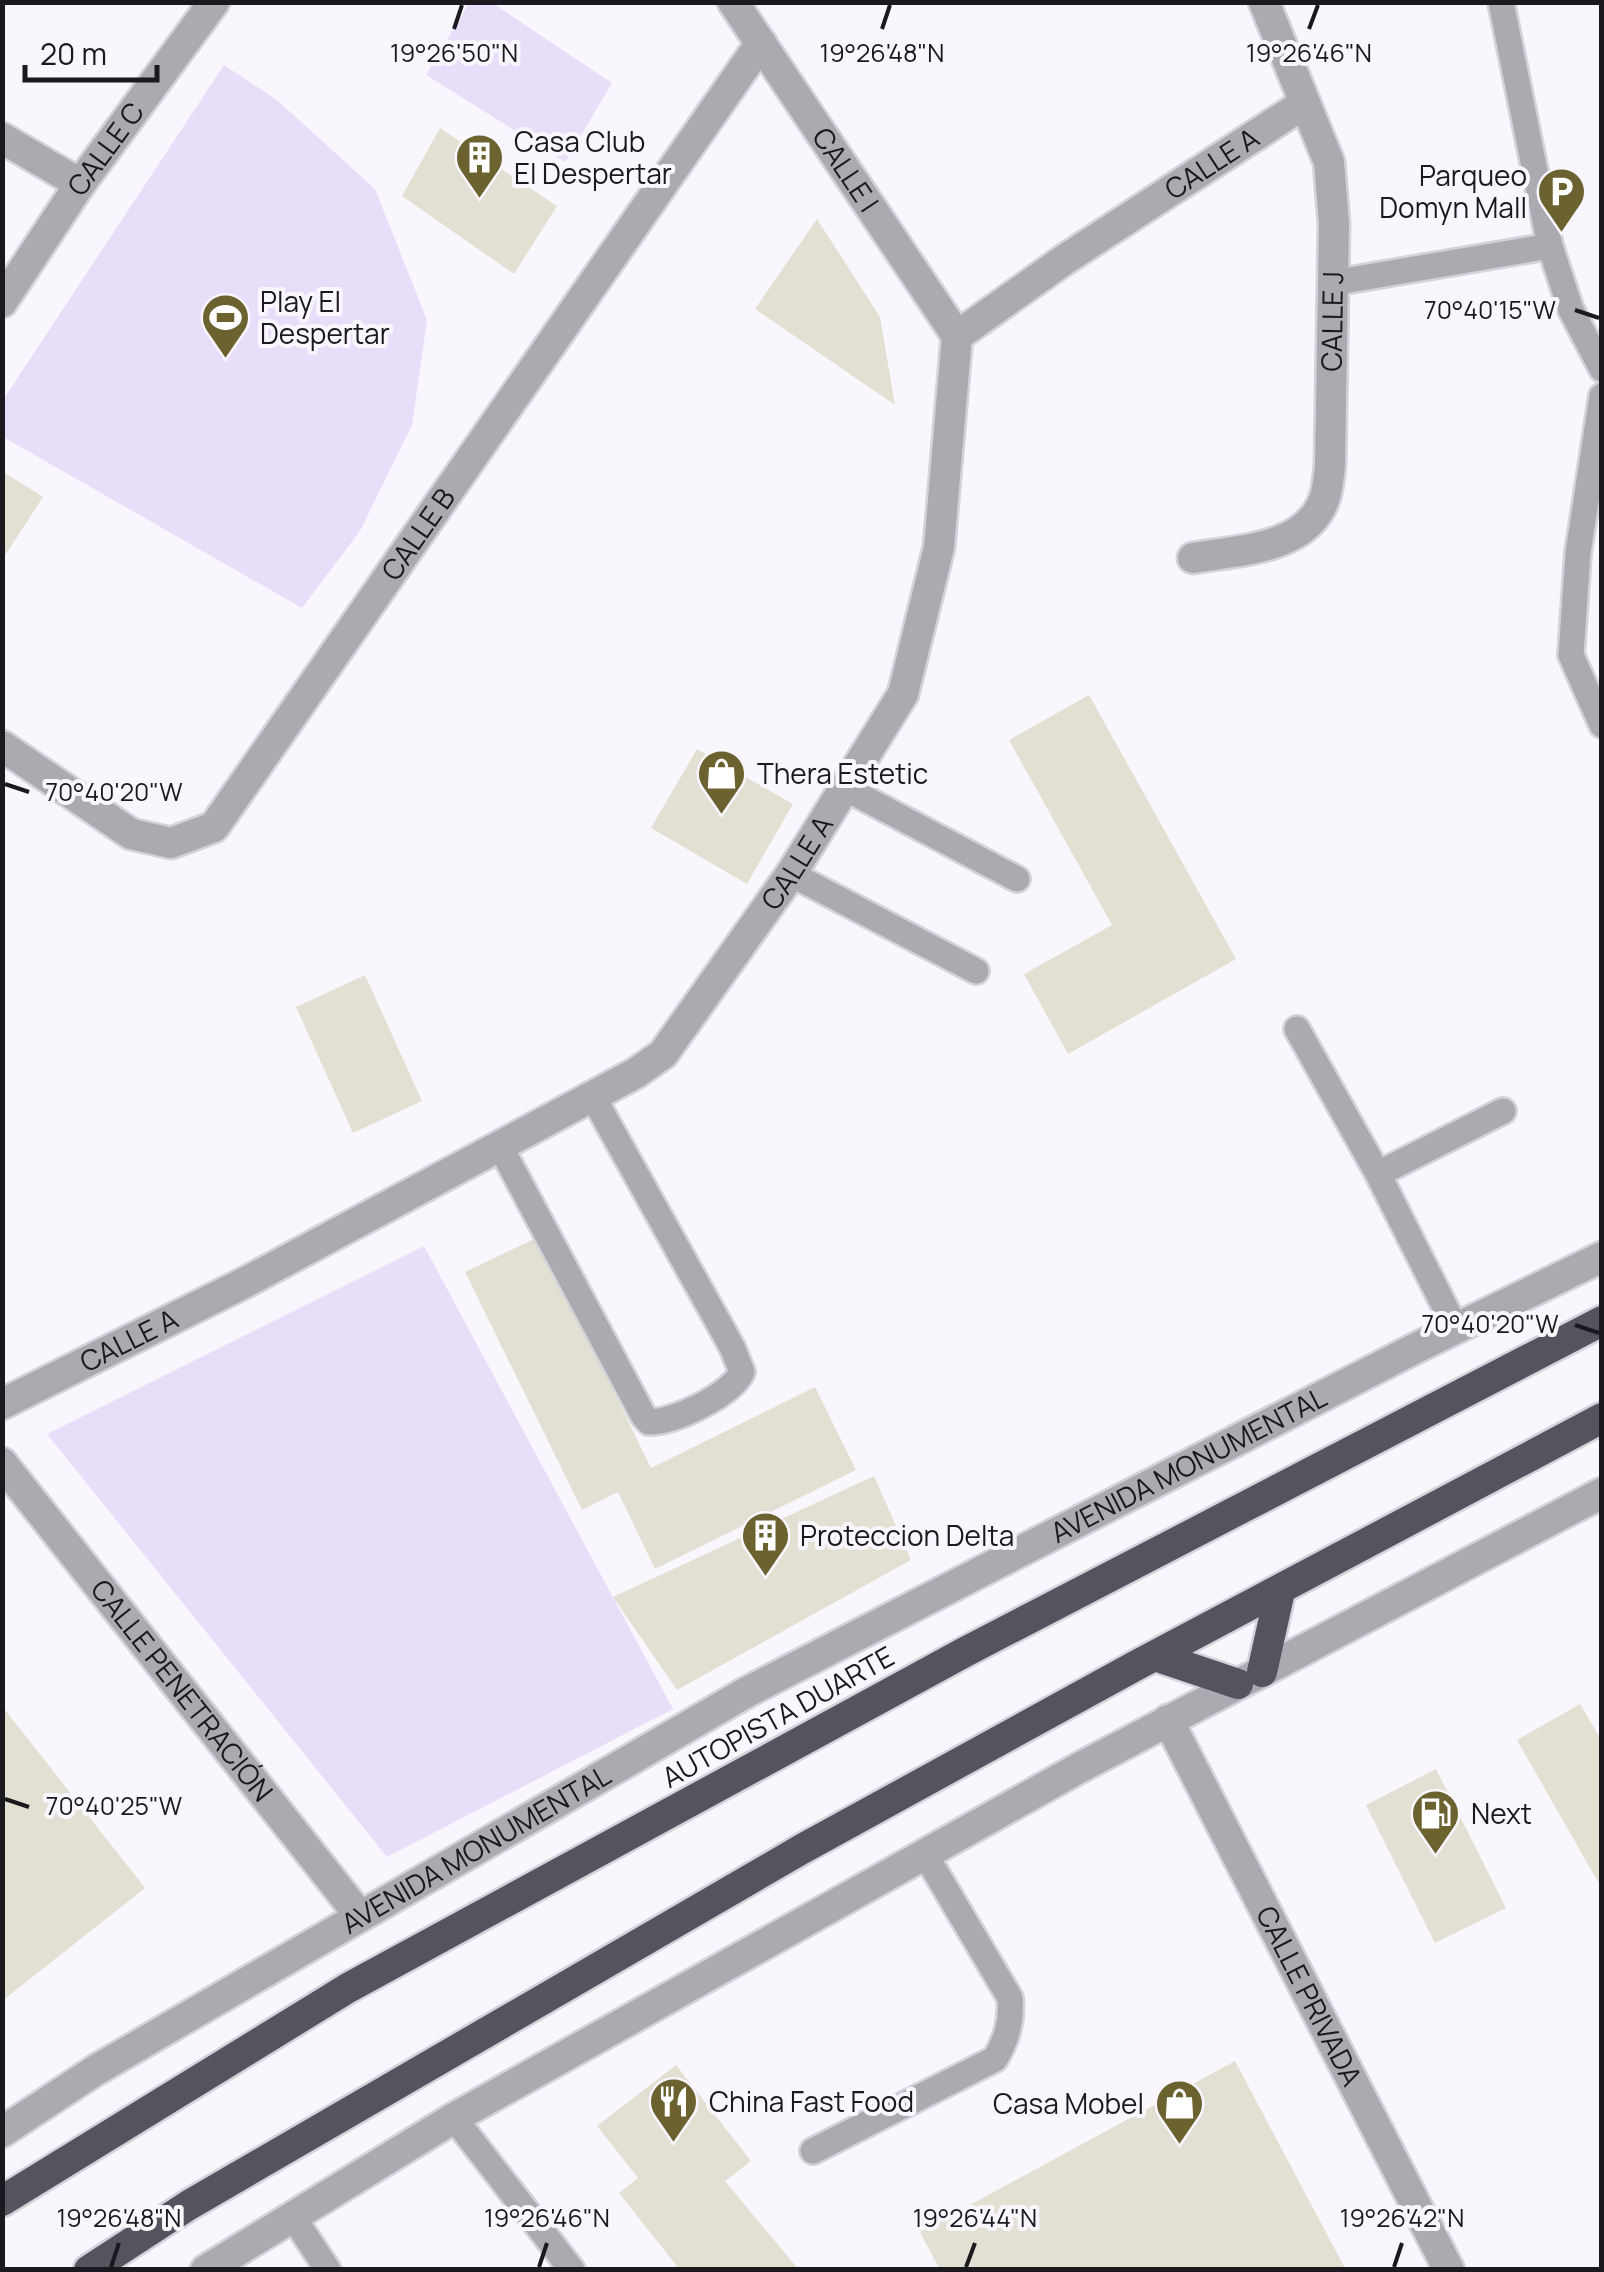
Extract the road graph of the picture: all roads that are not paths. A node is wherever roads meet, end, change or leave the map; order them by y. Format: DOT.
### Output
graph roads {
  1 [pos="214,2"];
  2 [pos="733,2"];
  3 [pos="1264,2"];
  4 [pos="1501,2"];
  5 [pos="761,43"];
  6 [pos="1304,103"];
  7 [pos="2,138"];
  8 [pos="80,184"];
  9 [pos="1550,246"];
  10 [pos="1332,283"];
  11 [pos="2,302"];
  12 [pos="957,336"];
  13 [pos="1602,369"];
  14 [pos="1602,396"];
  15 [pos="1193,558"];
  16 [pos="1602,725"];
  17 [pos="2,746"];
  18 [pos="846,788"];
  19 [pos="790,874"];
  20 [pos="1016,879"];
  21 [pos="976,972"];
  22 [pos="1297,1028"];
  23 [pos="592,1095"];
  24 [pos="1503,1111"];
  25 [pos="500,1146"];
  26 [pos="1378,1174"];
  27 [pos="1602,1257"];
  28 [pos="1602,1321"];
  29 [pos="1456,1328"];
  30 [pos="2,1404"];
  31 [pos="1602,1418"];
  32 [pos="2,1463"];
  33 [pos="1602,1493"];
  34 [pos="1280,1591"];
  35 [pos="1155,1656"];
  36 [pos="1250,1678"];
  37 [pos="1168,1720"];
  38 [pos="925,1854"];
  39 [pos="360,1916"];
  40 [pos="454,2118"];
  41 [pos="2,2132"];
  42 [pos="814,2151"];
  43 [pos="2,2201"];
  44 [pos="294,2217"];
  45 [pos="88,2270"];
  46 [pos="206,2270"];
  47 [pos="328,2270"];
  48 [pos="572,2270"];
  49 [pos="1448,2270"];
  1 -- 8 [label="street, CALLE C"];
  2 -- 5 [label="street, CALLE I"];
  3 -- 6 [label="street, CALLE J"];
  4 -- 9 [label="lane"];
  5 -- 12 [label="street, CALLE I"];
  5 -- 17 [label="street, CALLE B"];
  6 -- 10 [label="street, CALLE J"];
  6 -- 12 [label="street, CALLE A"];
  7 -- 8 [label="street"];
  8 -- 11 [label="street, CALLE C"];
  9 -- 10 [label="lane"];
  9 -- 13 [label="lane"];
  10 -- 15 [label="street, CALLE J"];
  12 -- 18 [label="street, CALLE A"];
  14 -- 16 [label="lane"];
  18 -- 19 [label="street, CALLE A"];
  18 -- 20 [label="lane"];
  19 -- 21 [label="lane"];
  19 -- 23 [label="street, CALLE A"];
  22 -- 26 [label="lane"];
  23 -- 25 [label="street, CALLE A"];
  23 -- 25 [label="lane"];
  24 -- 26 [label="lane"];
  25 -- 30 [label="street, CALLE A"];
  26 -- 29 [label="lane"];
  27 -- 29 [label="street, AVENIDA MONUMENTAL"];
  28 -- 43 [label="highway, AUTOPISTA DUARTE"];
  29 -- 39 [label="street, AVENIDA MONUMENTAL"];
  31 -- 34 [label="highway"];
  32 -- 39 [label="street, CALLE PENETRACIÓN"];
  33 -- 36 [label="street"];
  34 -- 35 [label="highway"];
  34 -- 36 [label="highway"];
  35 -- 36 [label="highway"];
  35 -- 45 [label="highway"];
  36 -- 37 [label="street"];
  37 -- 38 [label="street"];
  37 -- 49 [label="street, CALLE PRIVADA"];
  38 -- 40 [label="street"];
  38 -- 42 [label="lane"];
  39 -- 41 [label="street, AVENIDA MONUMENTAL"];
  40 -- 44 [label="street"];
  40 -- 48 [label="lane"];
  44 -- 46 [label="street"];
  44 -- 47 [label="lane"];
}
